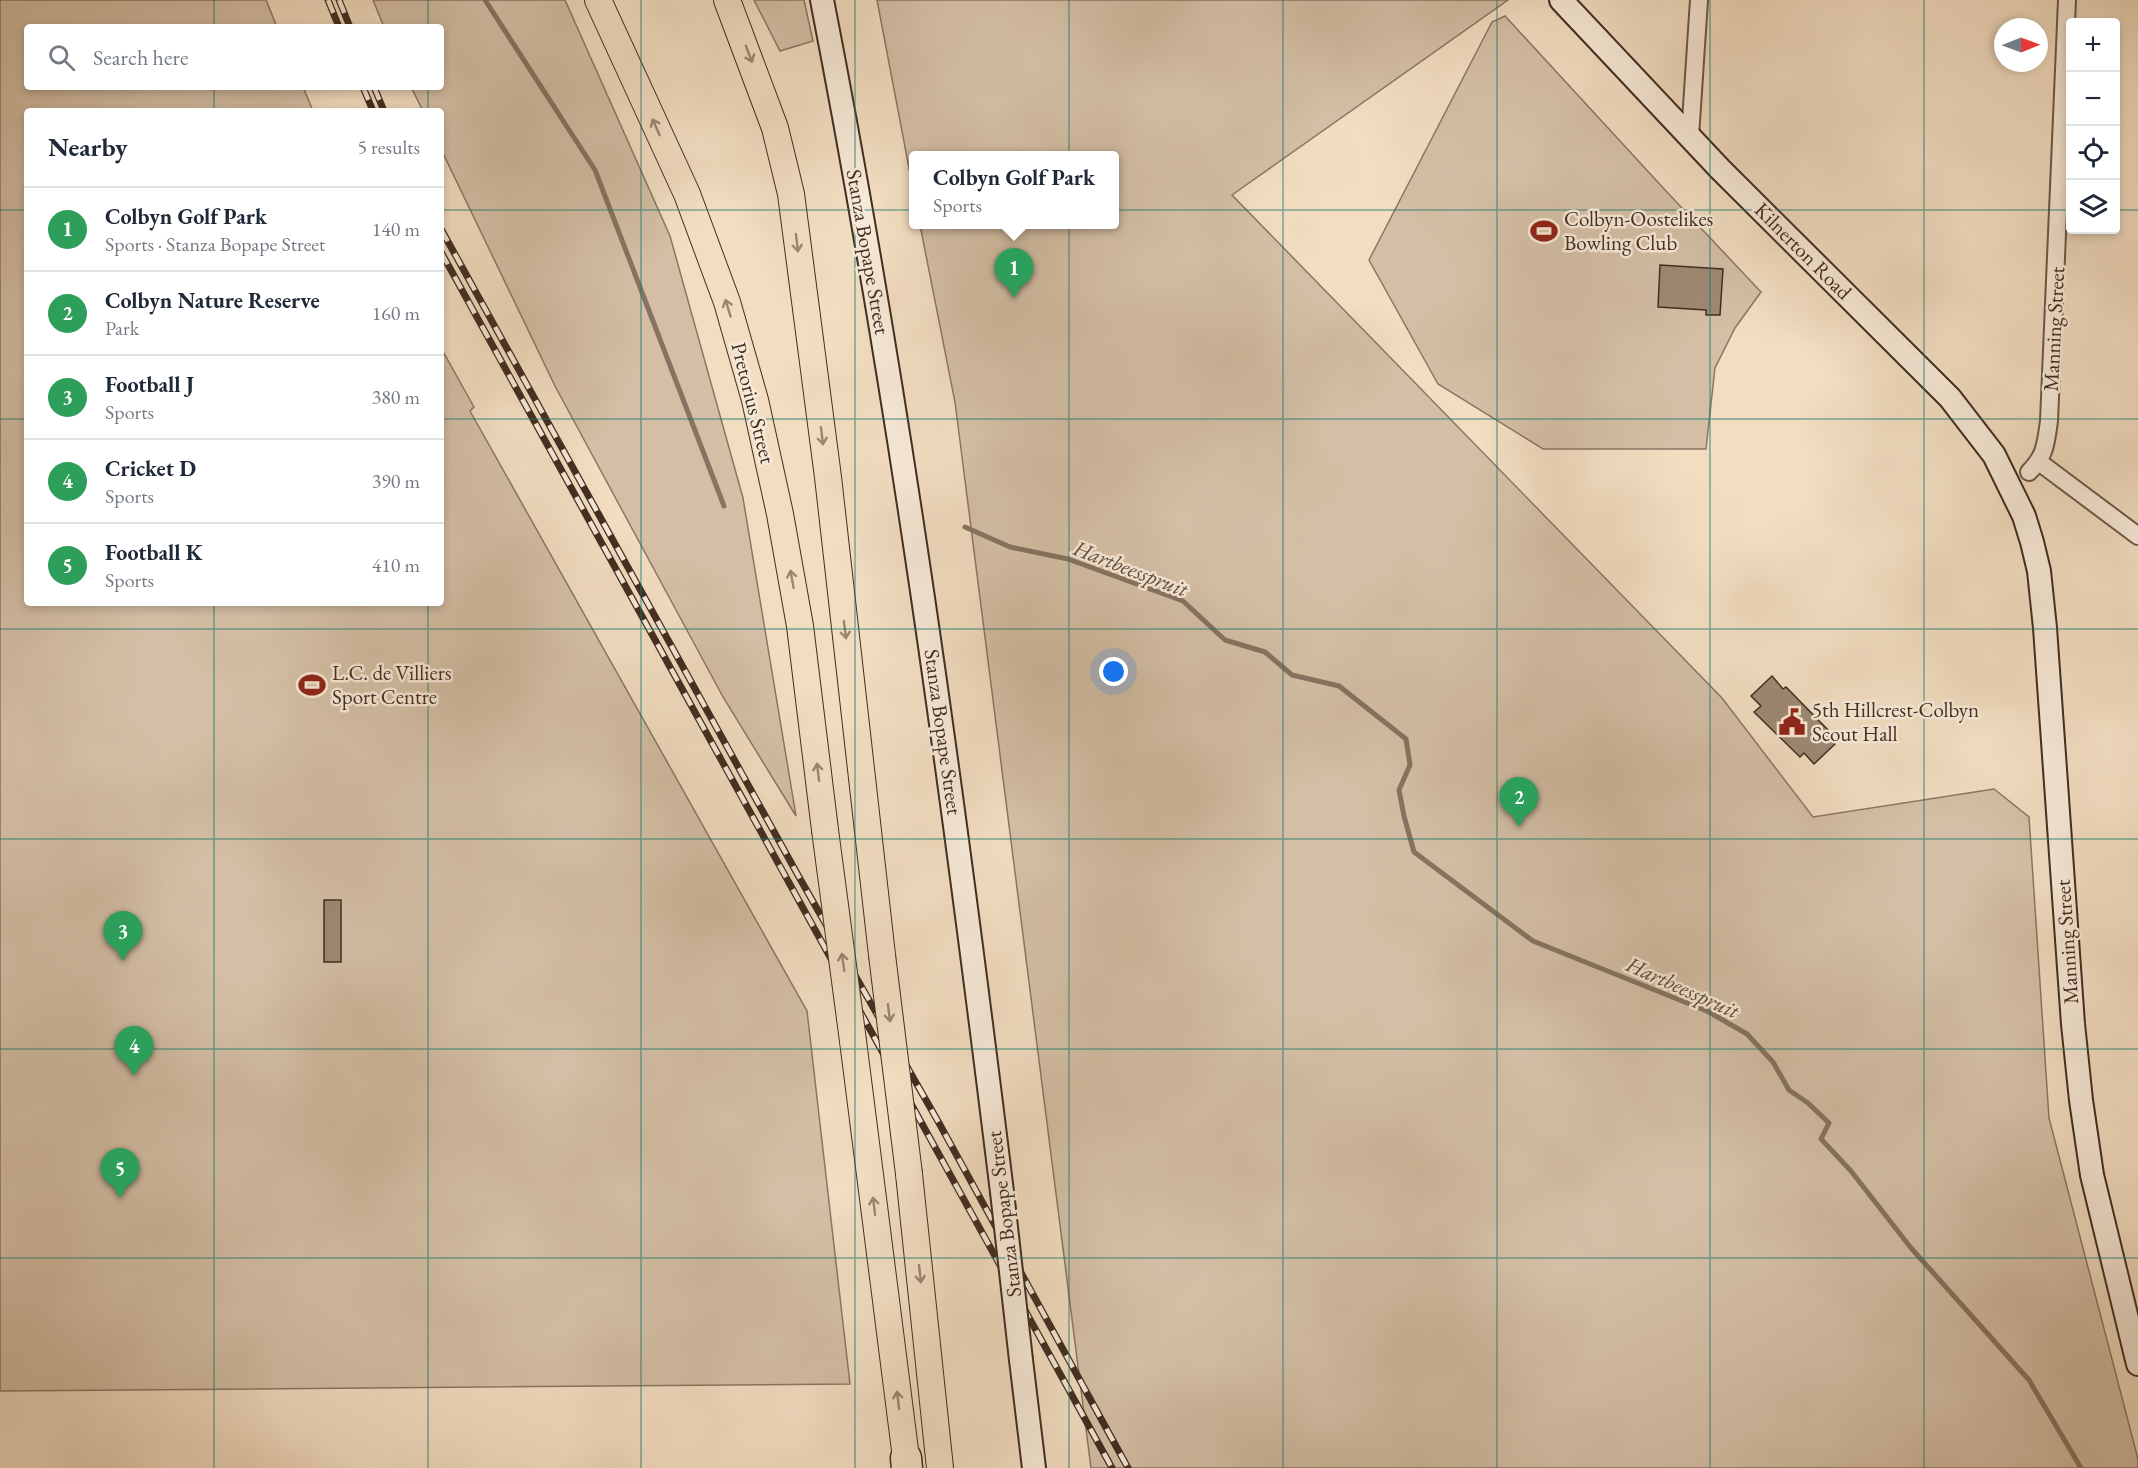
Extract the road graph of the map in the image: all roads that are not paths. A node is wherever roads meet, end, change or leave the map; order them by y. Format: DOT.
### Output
graph roads {
  1 [pos="598,0"];
  2 [pos="727,0"];
  3 [pos="822,0"];
  4 [pos="1561,0"];
  5 [pos="1699,0"];
  6 [pos="2067,0"];
  7 [pos="1690,137"];
  8 [pos="2024,516"];
  9 [pos="2138,536"];
  10 [pos="2138,1364"];
  11 [pos="906,1465"];
  12 [pos="940,1468"];
  13 [pos="1034,1468"];
  11 -- 1 [label="main road, Pretorius Street, one-way, bridge"];
  2 -- 12 [label="main road, one-way, bridge"];
  3 -- 13 [label="street, Stanza Bopape Street, bridge"];
  4 -- 7 [label="street, Kilnerton Road"];
  5 -- 7 [label="street"];
  6 -- 9 [label="street, Manning Street"];
  7 -- 8 [label="street, Kilnerton Road"];
  8 -- 10 [label="street, Manning Street"];
}
